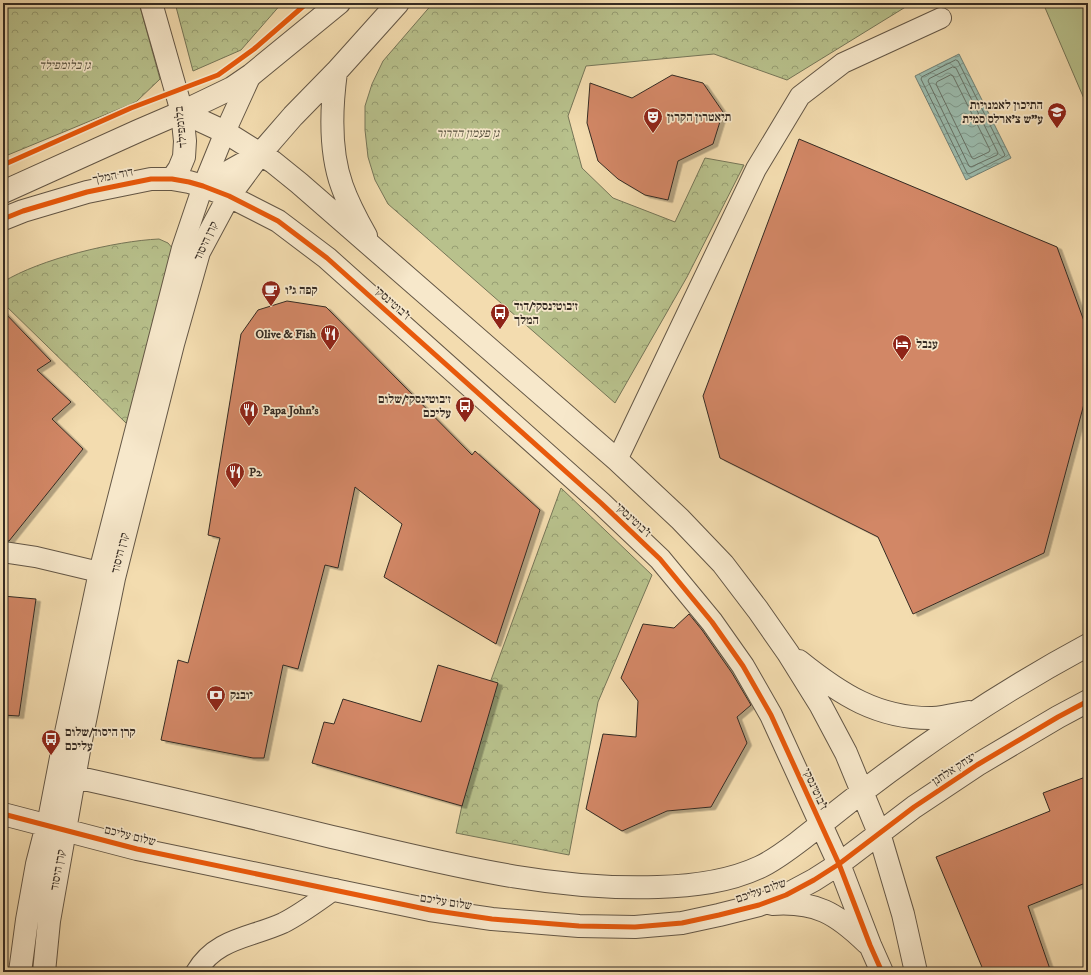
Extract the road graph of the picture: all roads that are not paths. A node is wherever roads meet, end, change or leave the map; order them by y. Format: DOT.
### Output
graph roads {
  1 [pos="151,3"];
  2 [pos="339,3"];
  3 [pos="398,3"];
  4 [pos="940,18"];
  5 [pos="336,72"];
  6 [pos="251,75"];
  7 [pos="182,112"];
  8 [pos="225,132"];
  9 [pos="260,154"];
  10 [pos="172,180"];
  11 [pos="203,186"];
  12 [pos="3,192"];
  13 [pos="229,196"];
  14 [pos="3,219"];
  15 [pos="377,252"];
  16 [pos="617,460"];
  17 [pos="3,552"];
  18 [pos="99,572"];
  19 [pos="1088,645"];
  20 [pos="788,653"];
  21 [pos="1088,701"];
  22 [pos="974,711"];
  23 [pos="74,777"];
  24 [pos="862,792"];
  25 [pos="3,814"];
  26 [pos="821,825"];
  27 [pos="56,828"];
  28 [pos="879,833"];
  29 [pos="839,864"];
  30 [pos="334,889"];
  31 [pos="759,905"];
  32 [pos="870,946"];
  33 [pos="20,972"];
  34 [pos="44,972"];
  35 [pos="196,972"];
  36 [pos="882,972"];
  37 [pos="916,972"];
  1 -- 7 [label="street, בלומפילד"];
  2 -- 6 [label="street"];
  3 -- 5 [label="street"];
  4 -- 16 [label="lane"];
  5 -- 9 [label="street"];
  5 -- 15 [label="street"];
  6 -- 7 [label="street"];
  6 -- 8 [label="lane"];
  7 -- 8 [label="street"];
  7 -- 10 [label="street, בלומפילד"];
  7 -- 12 [label="street"];
  8 -- 9 [label="street"];
  8 -- 11 [label="lane"];
  9 -- 11 [label="street"];
  9 -- 13 [label="street, קרן היסוד"];
  9 -- 15 [label="street"];
  10 -- 11 [label="street, דוד המלך"];
  10 -- 14 [label="street, דוד המלך"];
  11 -- 13 [label="street, דוד המלך"];
  11 -- 18 [label="lane"];
  13 -- 23 [label="street, קרן היסוד"];
  13 -- 26 [label="street, ז'בוטינסקי"];
  15 -- 16 [label="street"];
  16 -- 20 [label="street"];
  17 -- 18 [label="lane"];
  18 -- 27 [label="lane"];
  19 -- 22 [label="street"];
  20 -- 22 [label="street"];
  20 -- 24 [label="street"];
  21 -- 28 [label="street, יצחק אלחנן"];
  22 -- 24 [label="street"];
  23 -- 26 [label="street, שלום עליכם"];
  23 -- 27 [label="street"];
  24 -- 26 [label="street"];
  24 -- 28 [label="street"];
  25 -- 27 [label="street, שלום עליכם"];
  26 -- 29 [label="street, ז'בוטינסקי"];
  27 -- 30 [label="street, שלום עליכם"];
  27 -- 33 [label="street, קרן היסוד"];
  27 -- 34 [label="street, קרן היסוד"];
  28 -- 29 [label="street, יצחק אלחנן"];
  28 -- 37 [label="street"];
  29 -- 31 [label="street, שלום עליכם"];
  29 -- 32 [label="street, ז'בוטינסקי"];
  30 -- 31 [label="street, שלום עליכם"];
  30 -- 35 [label="lane"];
  31 -- 32 [label="street"];
  32 -- 36 [label="street, ז'בוטינסקי"];
}
